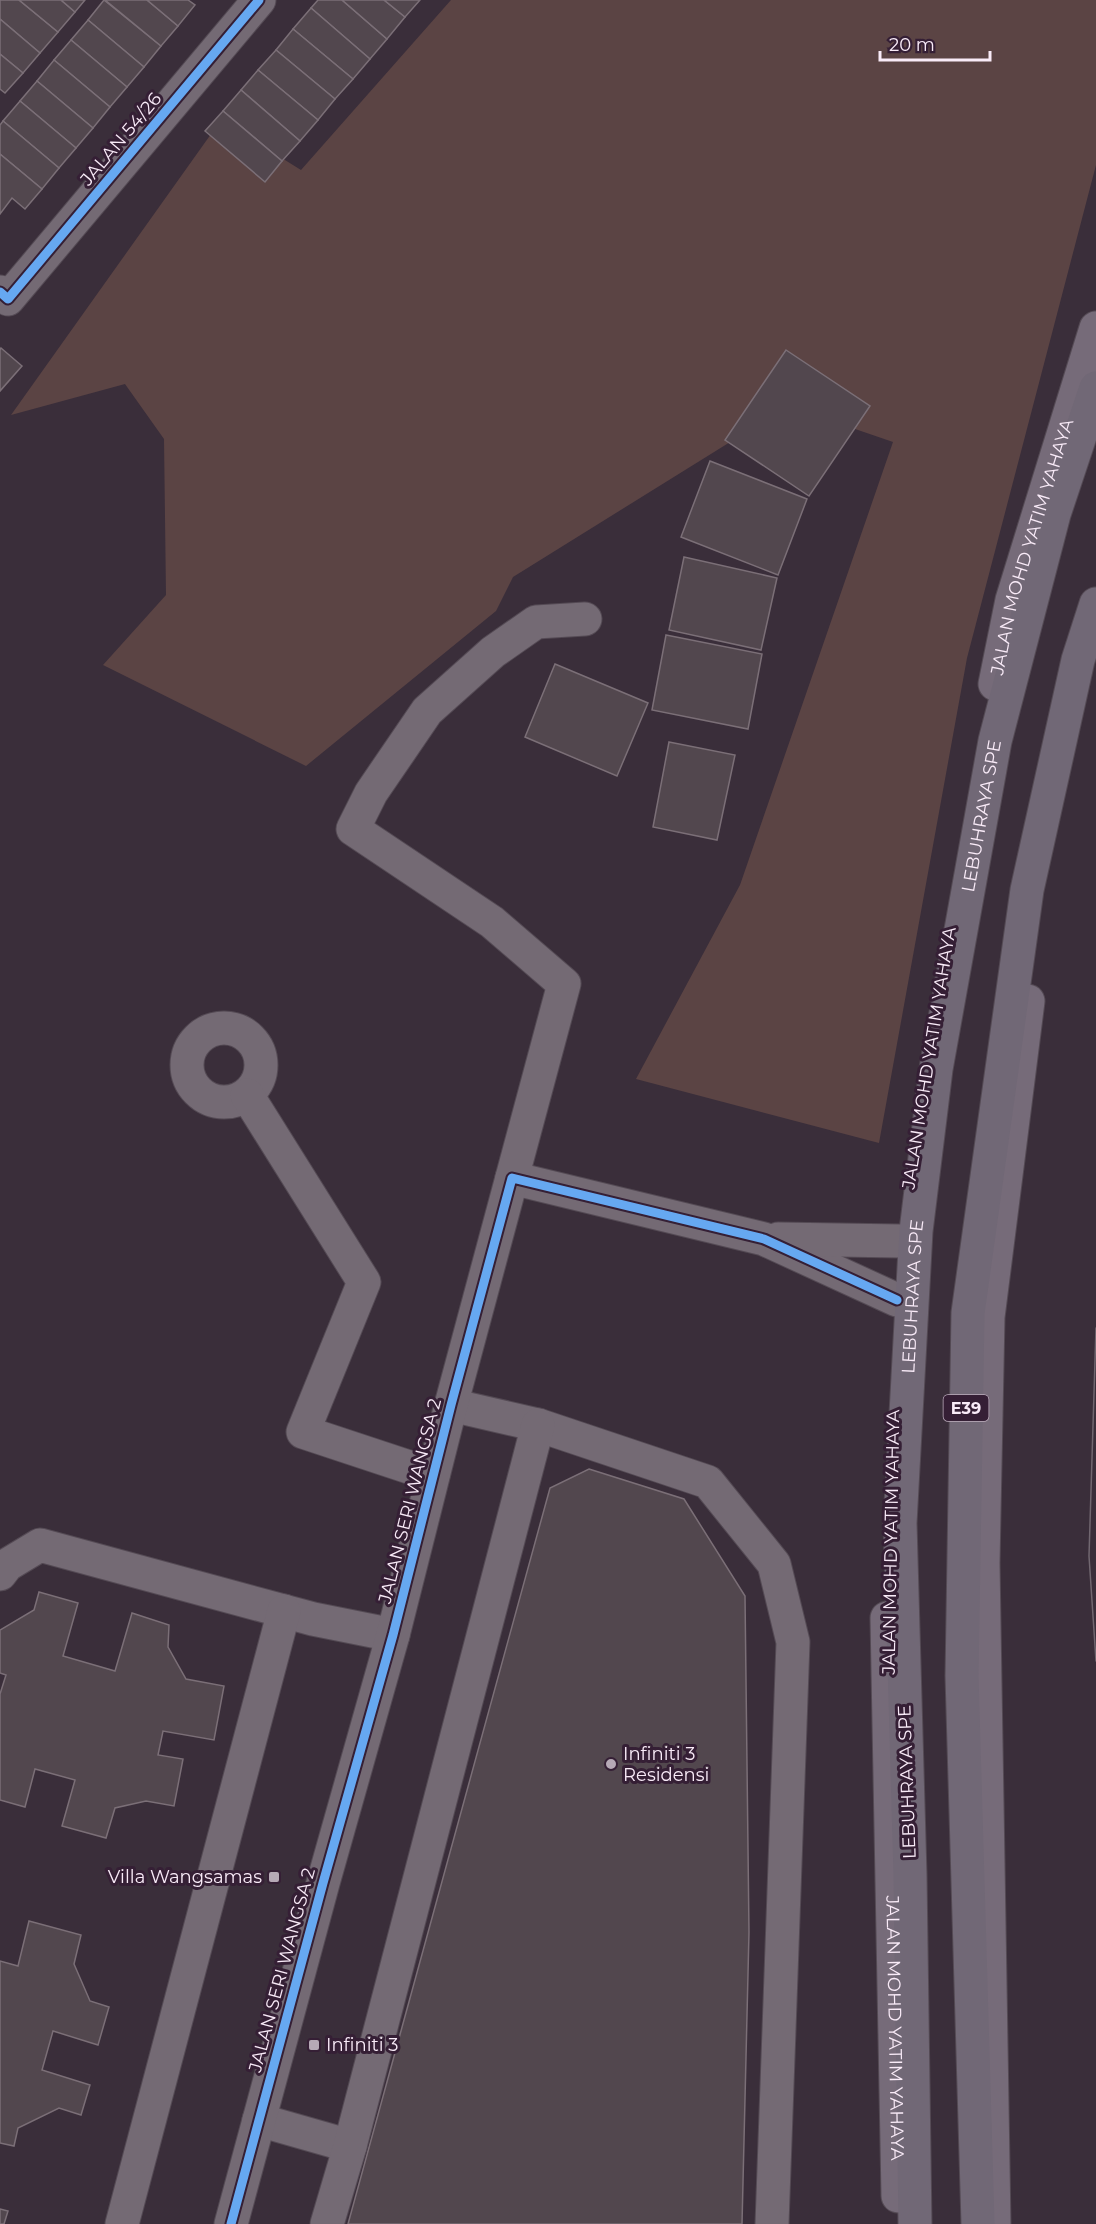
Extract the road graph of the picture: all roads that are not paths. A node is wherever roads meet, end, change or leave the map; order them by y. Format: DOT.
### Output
graph roads {
  1 [pos="259,0"];
  2 [pos="4,296"];
  3 [pos="1096,328"];
  4 [pos="1091,380"];
  5 [pos="1096,604"];
  6 [pos="585,619"];
  7 [pos="1096,654"];
  8 [pos="247,1095"];
  9 [pos="512,1178"];
  10 [pos="764,1239"];
  11 [pos="900,1241"];
  12 [pos="897,1300"];
  13 [pos="451,1406"];
  14 [pos="538,1425"];
  15 [pos="433,1475"];
  16 [pos="0,1574"];
  17 [pos="285,1611"];
  18 [pos="393,1635"];
  19 [pos="259,2120"];
  20 [pos="350,2145"];
  21 [pos="122,2224"];
  22 [pos="231,2224"];
  23 [pos="327,2224"];
  24 [pos="772,2224"];
  25 [pos="899,2224"];
  26 [pos="915,2224"];
  27 [pos="978,2224"];
  28 [pos="994,2224"];
  1 -- 2 [label="street, JALAN 54/26"];
  3 -- 4 [label="main road, JALAN MOHD YATIM YAHAYA"];
  4 -- 11 [label="main road, JALAN MOHD YATIM YAHAYA"];
  4 -- 26 [label="highway, LEBUHRAYA SPE"];
  5 -- 27 [label="highway, E39"];
  6 -- 9 [label="street, JALAN SERI WANGSA 2"];
  7 -- 28 [label="main road"];
  8 -- 15 [label="street"];
  9 -- 10 [label="street"];
  9 -- 13 [label="street, JALAN SERI WANGSA 2"];
  10 -- 11 [label="street"];
  10 -- 12 [label="street"];
  11 -- 12 [label="main road, JALAN MOHD YATIM YAHAYA"];
  12 -- 25 [label="main road, JALAN MOHD YATIM YAHAYA"];
  13 -- 14 [label="street"];
  13 -- 15 [label="street, JALAN SERI WANGSA 2"];
  14 -- 20 [label="street"];
  14 -- 24 [label="street"];
  15 -- 18 [label="street, JALAN SERI WANGSA 2"];
  16 -- 17 [label="street"];
  17 -- 18 [label="street"];
  17 -- 21 [label="street"];
  18 -- 19 [label="street, JALAN SERI WANGSA 2"];
  19 -- 20 [label="street"];
  19 -- 22 [label="street, JALAN SERI WANGSA 2"];
  20 -- 23 [label="street"];
}
